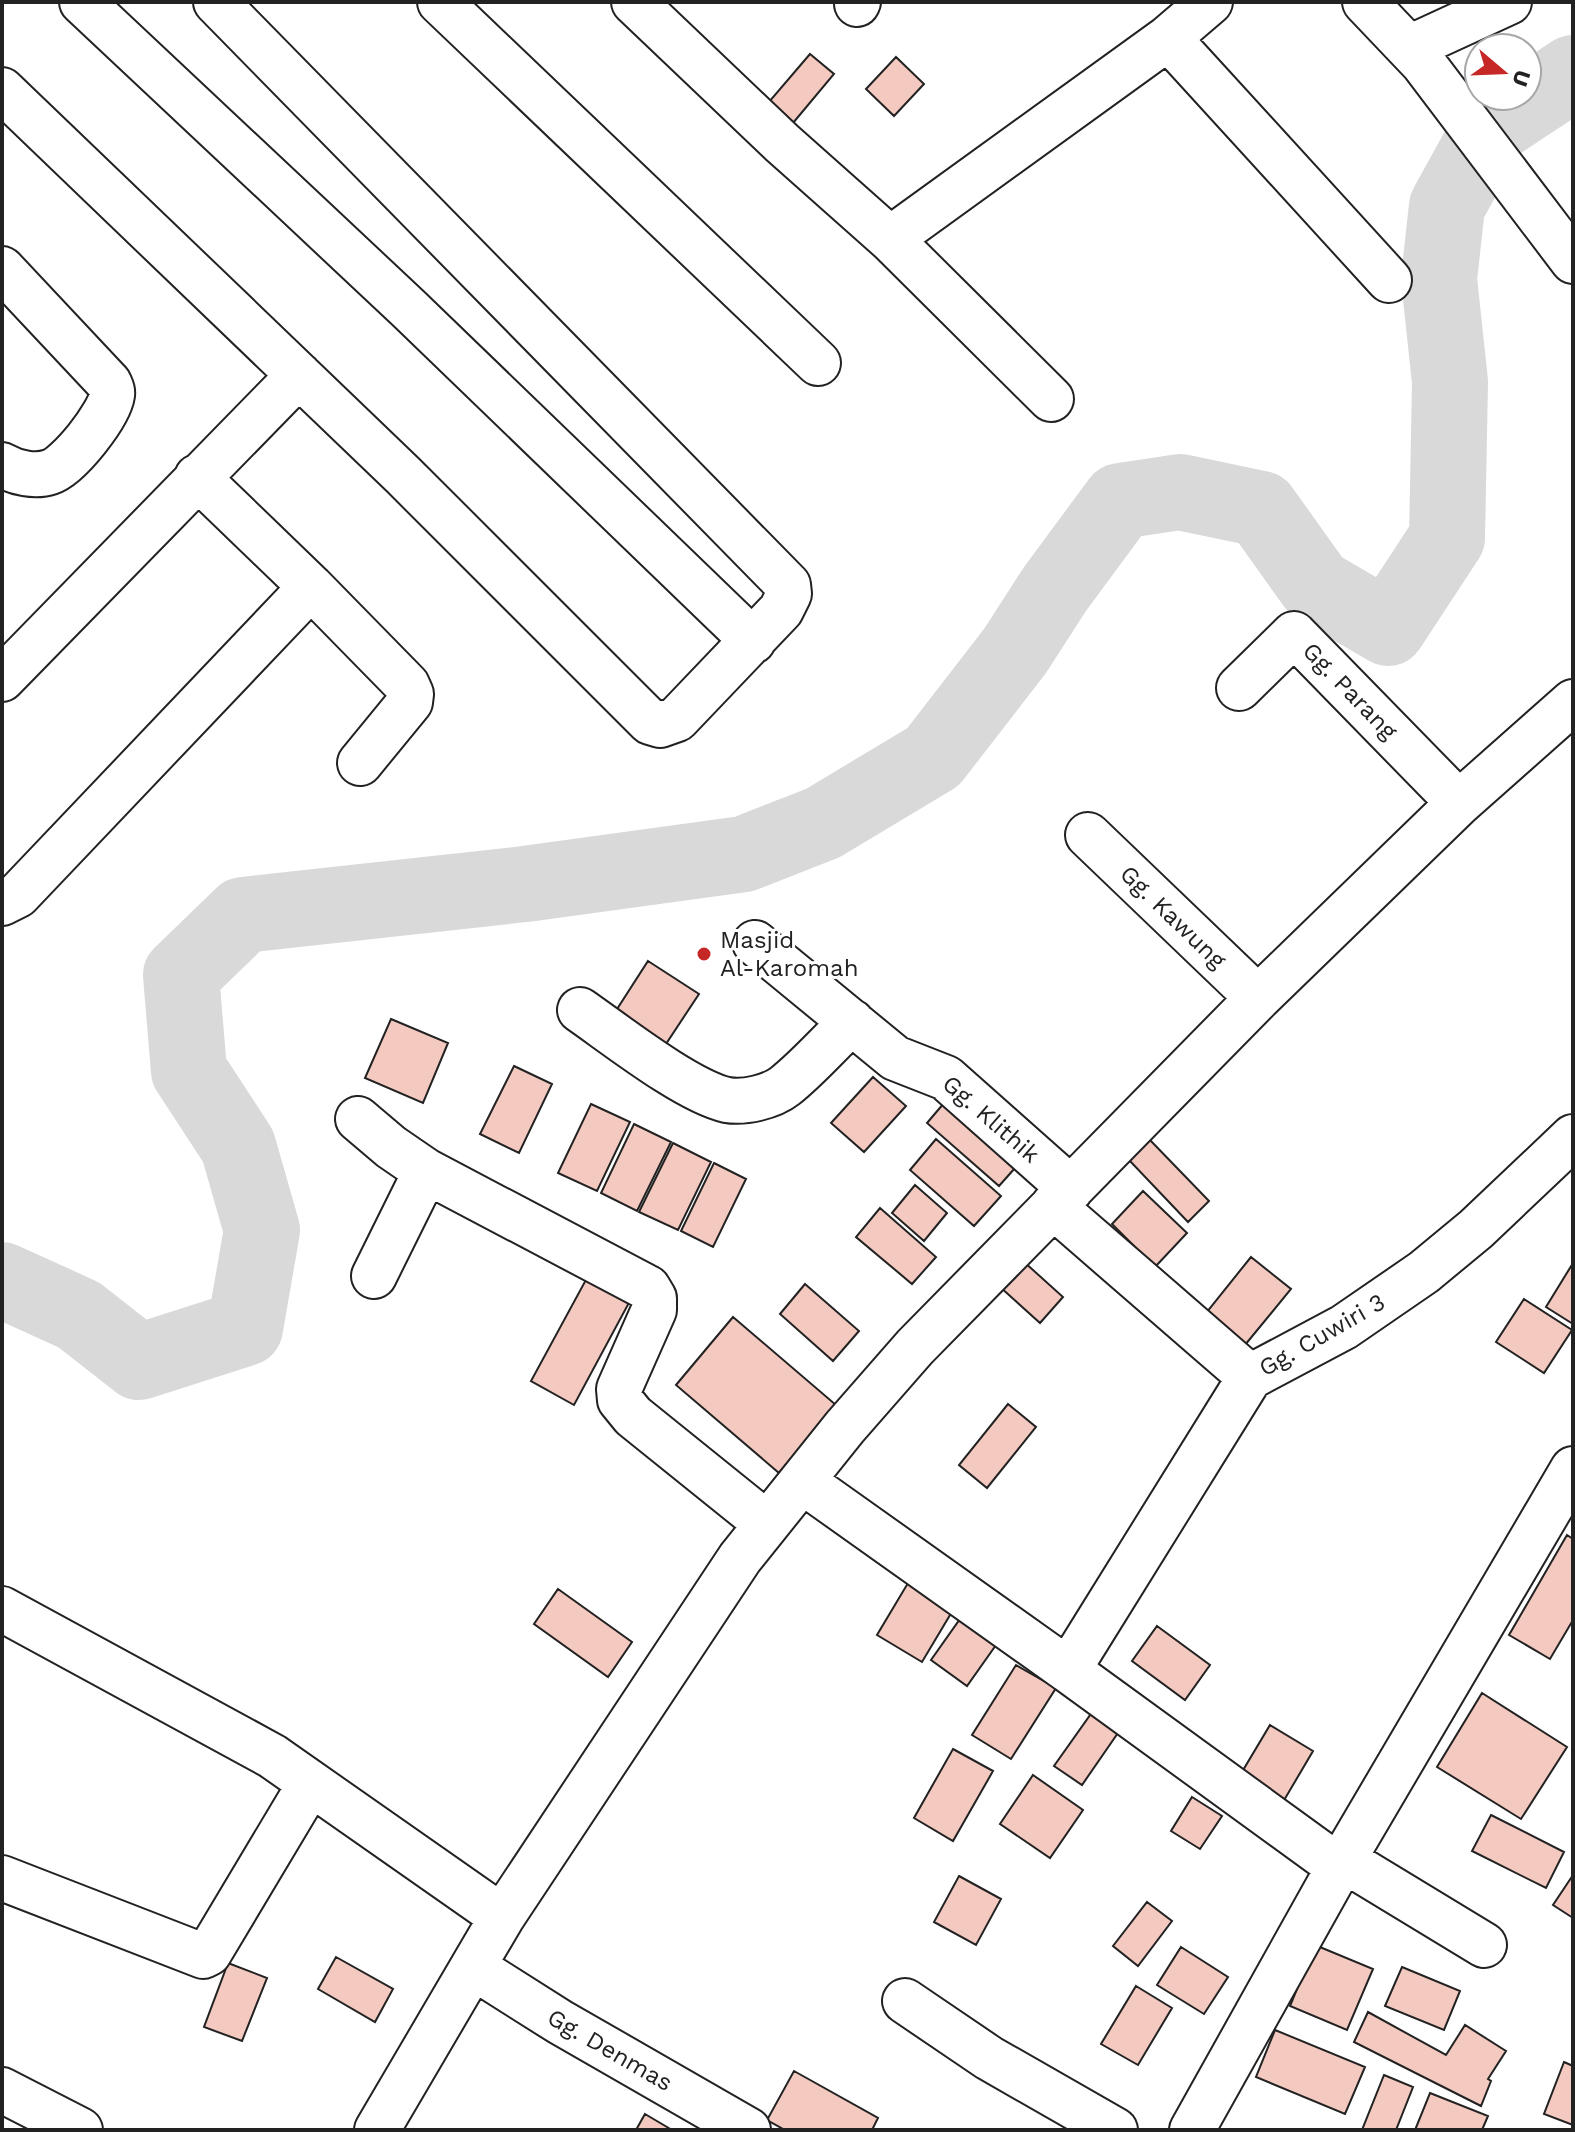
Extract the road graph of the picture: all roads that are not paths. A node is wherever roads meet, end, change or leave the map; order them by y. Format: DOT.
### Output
graph roads {
  1 [pos="82,2"];
  2 [pos="216,2"];
  3 [pos="440,2"];
  4 [pos="634,2"];
  5 [pos="1210,2"];
  6 [pos="1365,2"];
  7 [pos="1509,2"];
  8 [pos="1168,38"];
  9 [pos="1409,48"];
  10 [pos="2,90"];
  11 [pos="890,239"];
  12 [pos="1573,261"];
  13 [pos="2,269"];
  14 [pos="1389,280"];
  15 [pos="818,363"];
  16 [pos="299,375"];
  17 [pos="1051,399"];
  18 [pos="2,465"];
  19 [pos="197,477"];
  20 [pos="311,587"];
  21 [pos="753,641"];
  22 [pos="2,679"];
  23 [pos="1239,688"];
  24 [pos="1573,702"];
  25 [pos="360,763"];
  26 [pos="1459,803"];
  27 [pos="1088,835"];
  28 [pos="2,903"];
  29 [pos="755,943"];
  30 [pos="1258,998"];
  31 [pos="580,1010"];
  32 [pos="852,1022"];
  33 [pos="358,1119"];
  34 [pos="1573,1137"];
  35 [pos="426,1171"];
  36 [pos="1062,1198"];
  37 [pos="374,1276"];
  38 [pos="1250,1377"];
  39 [pos="802,1481"];
  40 [pos="1569,1484"];
  41 [pos="767,1524"];
  42 [pos="2,1609"];
  43 [pos="1053,1660"];
  44 [pos="310,1784"];
  45 [pos="1342,1863"];
  46 [pos="2,1878"];
  47 [pos="502,1917"];
  48 [pos="1484,1945"];
  49 [pos="473,1967"];
  50 [pos="905,2001"];
  51 [pos="2,2090"];
  52 [pos="1195,2129"];
  53 [pos="80,2130"];
  54 [pos="377,2130"];
  55 [pos="748,2130"];
  56 [pos="1115,2130"];
  1 -- 21 [label="street"];
  2 -- 21 [label="street"];
  3 -- 15 [label="street"];
  4 -- 11 [label="street"];
  5 -- 8 [label="street"];
  6 -- 9 [label="street"];
  7 -- 9 [label="street"];
  8 -- 11 [label="street"];
  8 -- 14 [label="street"];
  9 -- 12 [label="street"];
  10 -- 16 [label="street"];
  11 -- 17 [label="street"];
  13 -- 18 [label="street"];
  16 -- 19 [label="street"];
  16 -- 21 [label="street"];
  19 -- 20 [label="street"];
  19 -- 22 [label="street"];
  20 -- 25 [label="street"];
  20 -- 28 [label="street"];
  23 -- 26 [label="street, Gg. Parang"];
  24 -- 26 [label="street"];
  26 -- 30 [label="street"];
  27 -- 30 [label="street, Gg. Kawung"];
  29 -- 32 [label="street, Gg. Klithik"];
  30 -- 36 [label="street"];
  31 -- 32 [label="street"];
  32 -- 36 [label="street, Gg. Klithik"];
  33 -- 35 [label="street"];
  34 -- 38 [label="street, Gg. Cuwiri 3"];
  35 -- 37 [label="street"];
  35 -- 41 [label="street"];
  36 -- 38 [label="street, Gg. Klithik"];
  36 -- 39 [label="street"];
  38 -- 43 [label="street, Gg. Cuwiri 3"];
  39 -- 41 [label="street"];
  39 -- 43 [label="street"];
  40 -- 45 [label="street"];
  41 -- 47 [label="street"];
  42 -- 44 [label="street"];
  43 -- 45 [label="street"];
  44 -- 46 [label="street"];
  44 -- 47 [label="street"];
  45 -- 48 [label="street"];
  45 -- 52 [label="street"];
  47 -- 49 [label="street"];
  49 -- 54 [label="street"];
  49 -- 55 [label="street, Gg. Denmas"];
  50 -- 56 [label="street"];
  51 -- 53 [label="street"];
}
